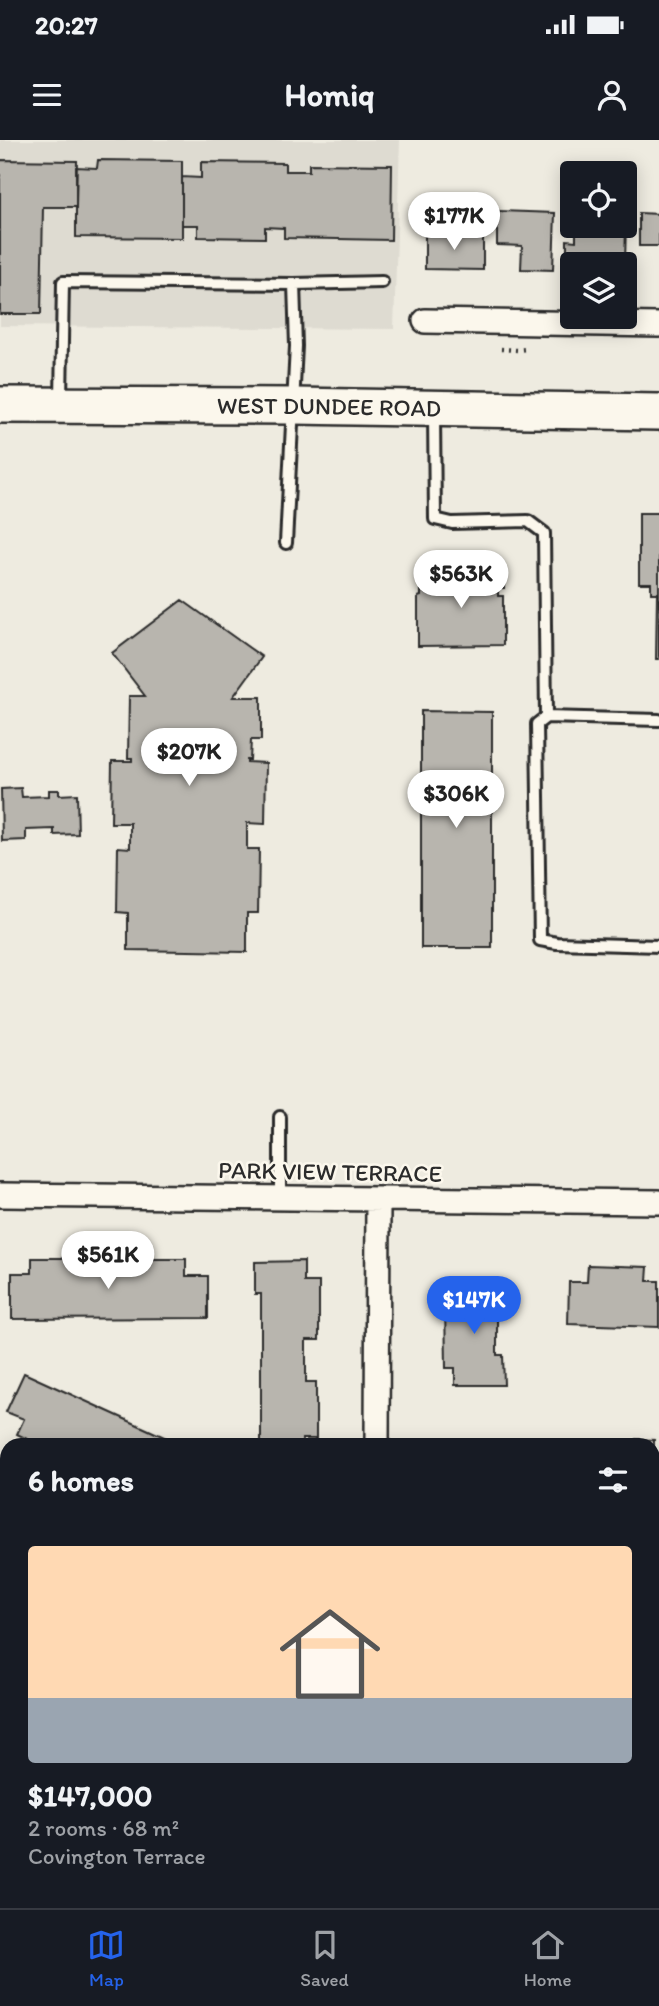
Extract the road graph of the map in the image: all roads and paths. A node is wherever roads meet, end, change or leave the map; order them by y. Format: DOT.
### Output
graph roads {
  1 [pos="382,282"];
  2 [pos="294,284"];
  3 [pos="425,321"];
  4 [pos="659,325"];
  5 [pos="0,405"];
  6 [pos="61,406"];
  7 [pos="294,406"];
  8 [pos="434,408"];
  9 [pos="659,412"];
  10 [pos="286,543"];
  11 [pos="546,717"];
  12 [pos="659,720"];
  13 [pos="659,946"];
  14 [pos="281,1117"];
  15 [pos="0,1195"];
  16 [pos="281,1198"];
  17 [pos="378,1199"];
  18 [pos="659,1202"];
  19 [pos="377,1438"];
  1 -- 2 [label="lane"];
  2 -- 6 [label="lane"];
  2 -- 7 [label="lane"];
  3 -- 4 [label="street"];
  5 -- 6 [label="main road, WEST DUNDEE ROAD"];
  6 -- 7 [label="main road, WEST DUNDEE ROAD"];
  7 -- 8 [label="main road, WEST DUNDEE ROAD"];
  7 -- 10 [label="lane"];
  8 -- 9 [label="main road, WEST DUNDEE ROAD"];
  8 -- 11 [label="lane"];
  11 -- 12 [label="lane"];
  11 -- 13 [label="lane"];
  14 -- 16 [label="lane"];
  15 -- 16 [label="street, PARK VIEW TERRACE"];
  16 -- 17 [label="street, PARK VIEW TERRACE"];
  17 -- 18 [label="street, PARK VIEW TERRACE"];
  17 -- 19 [label="street"];
}
